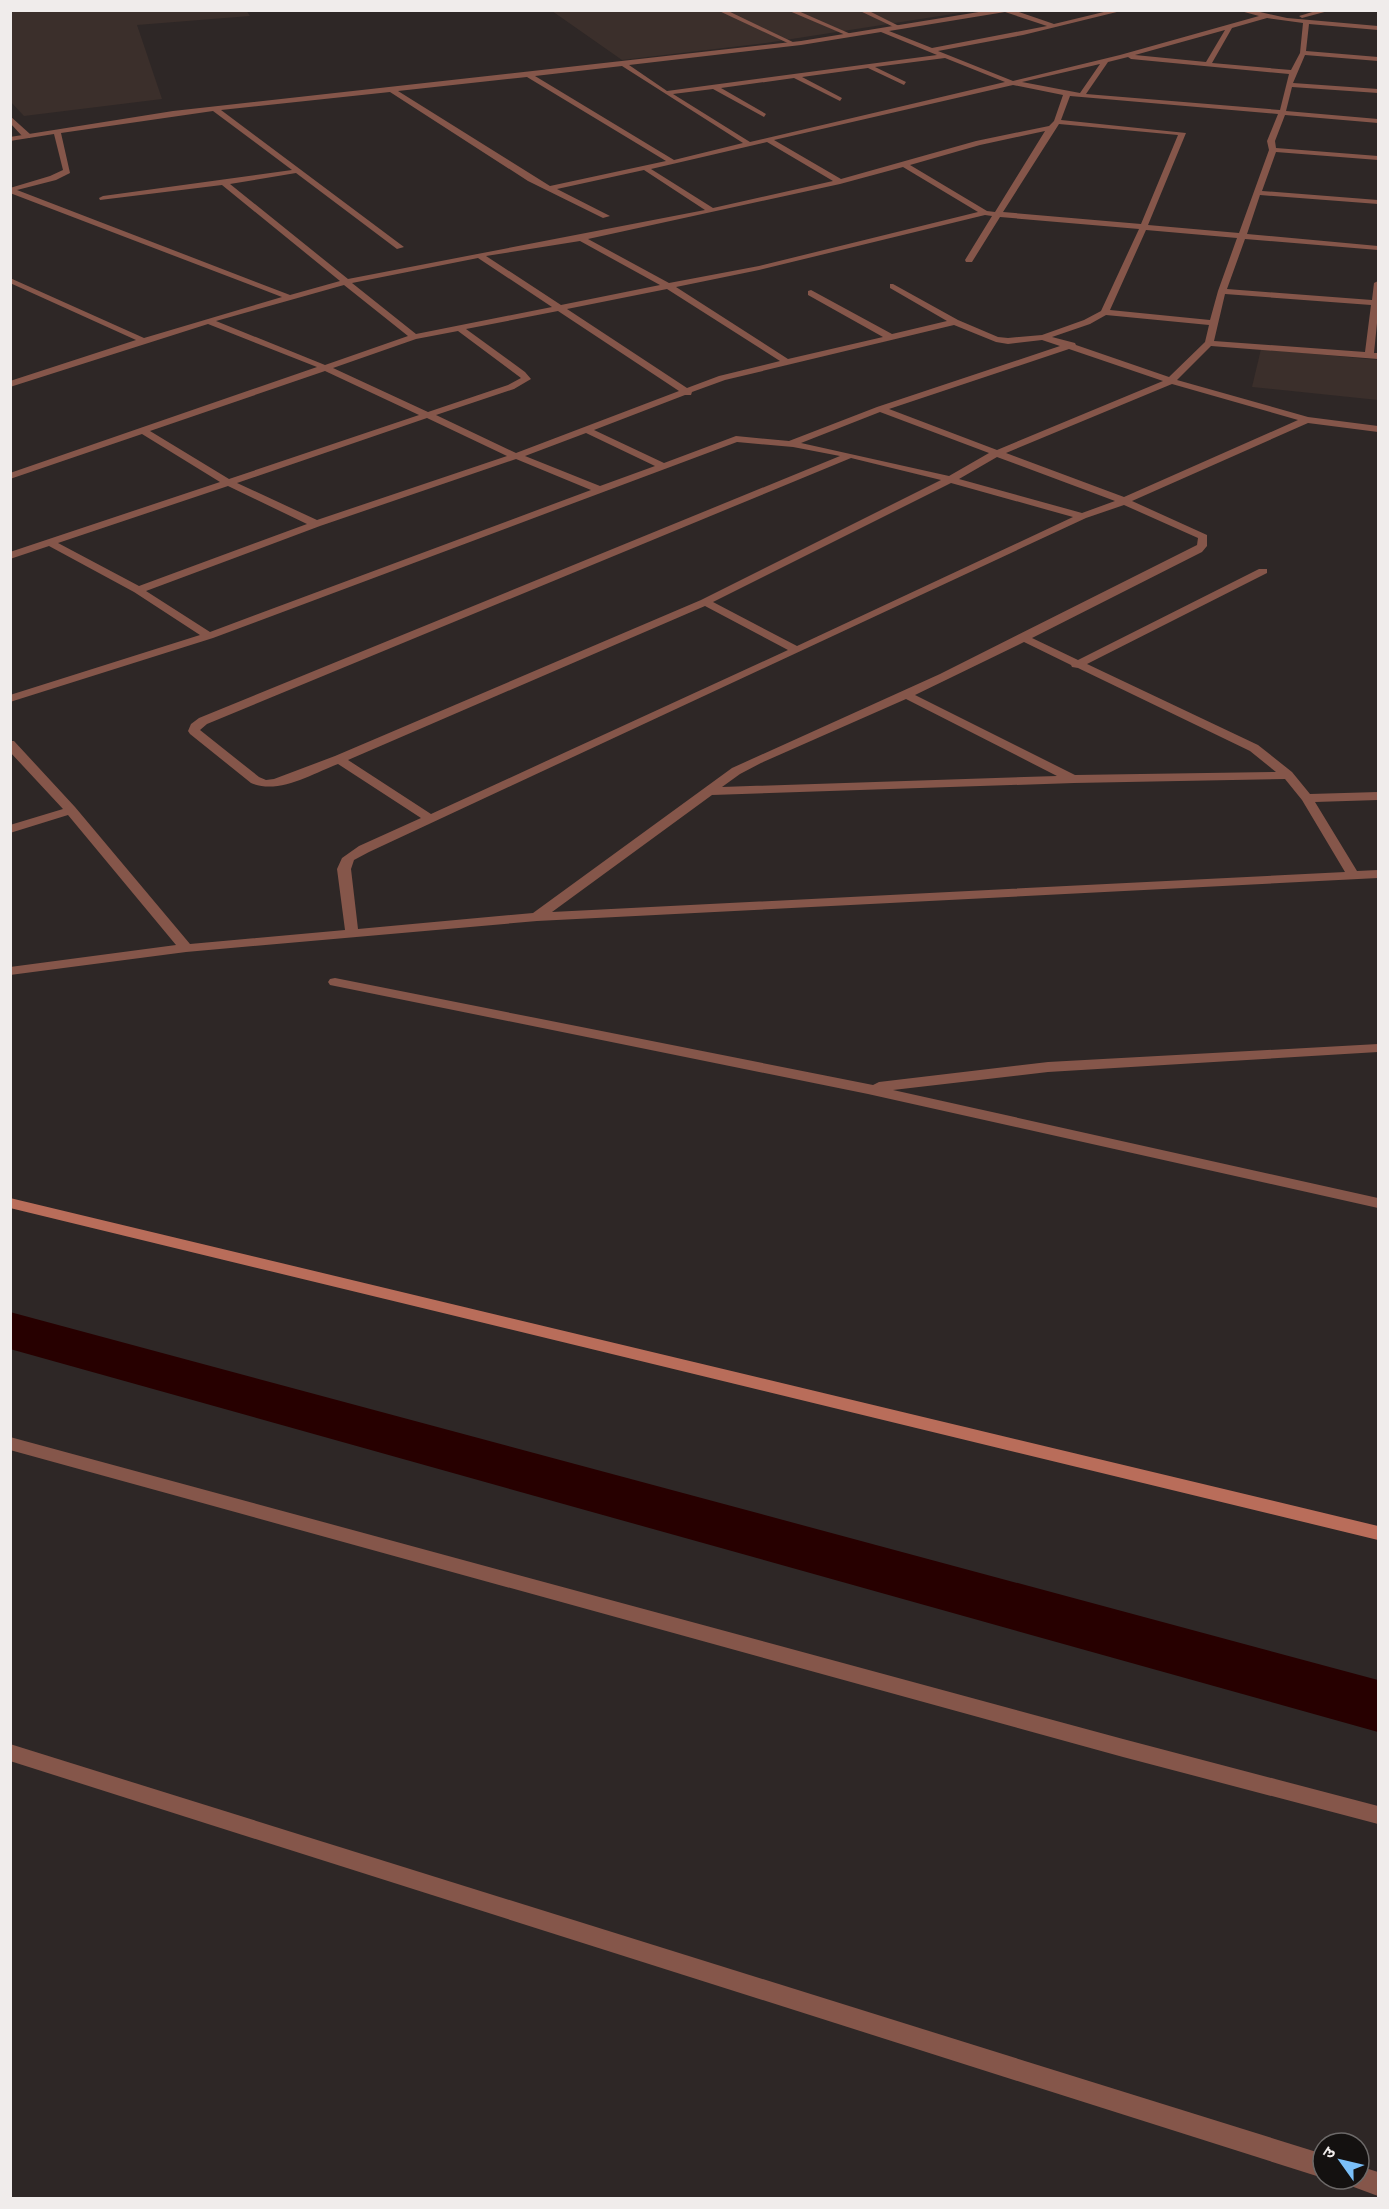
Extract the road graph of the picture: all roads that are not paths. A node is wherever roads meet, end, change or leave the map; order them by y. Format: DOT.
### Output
graph roads {
  1 [pos="720,10"];
  2 [pos="790,10"];
  3 [pos="861,10"];
  4 [pos="1122,10"];
  5 [pos="1240,10"];
  6 [pos="1329,10"];
  7 [pos="1266,16"];
  8 [pos="1287,20"];
  9 [pos="1306,22"];
  10 [pos="1055,26"];
  11 [pos="1230,26"];
  12 [pos="900,28"];
  13 [pos="1378,28"];
  14 [pos="883,31"];
  15 [pos="850,36"];
  16 [pos="794,44"];
  17 [pos="931,50"];
  18 [pos="1303,53"];
  19 [pos="944,56"];
  20 [pos="1122,57"];
  21 [pos="1378,59"];
  22 [pos="1106,60"];
  23 [pos="624,64"];
  24 [pos="1208,64"];
  25 [pos="870,67"];
  26 [pos="1293,72"];
  27 [pos="528,75"];
  28 [pos="795,76"];
  29 [pos="904,82"];
  30 [pos="1010,82"];
  31 [pos="1290,85"];
  32 [pos="713,86"];
  33 [pos="393,91"];
  34 [pos="1378,91"];
  35 [pos="666,93"];
  36 [pos="1067,94"];
  37 [pos="1081,96"];
  38 [pos="840,99"];
  39 [pos="215,109"];
  40 [pos="1282,114"];
  41 [pos="764,116"];
  42 [pos="10,118"];
  43 [pos="1378,122"];
  44 [pos="1054,125"];
  45 [pos="57,131"];
  46 [pos="27,136"];
  47 [pos="10,139"];
  48 [pos="767,139"];
  49 [pos="749,144"];
  50 [pos="1274,150"];
  51 [pos="1378,158"];
  52 [pos="673,162"];
  53 [pos="905,165"];
  54 [pos="645,168"];
  55 [pos="297,171"];
  56 [pos="840,182"];
  57 [pos="224,183"];
  58 [pos="549,188"];
  59 [pos="10,190"];
  60 [pos="1259,193"];
  61 [pos="103,198"];
  62 [pos="1378,202"];
  63 [pos="712,211"];
  64 [pos="985,213"];
  65 [pos="1000,213"];
  66 [pos="606,216"];
  67 [pos="1143,228"];
  68 [pos="1243,236"];
  69 [pos="581,238"];
  70 [pos="400,247"];
  71 [pos="1378,248"];
  72 [pos="479,255"];
  73 [pos="969,260"];
  74 [pos="10,280"];
  75 [pos="345,282"];
  76 [pos="1378,283"];
  77 [pos="668,286"];
  78 [pos="893,286"];
  79 [pos="1222,291"];
  80 [pos="811,293"];
  81 [pos="288,297"];
  82 [pos="1377,303"];
  83 [pos="559,307"];
  84 [pos="1105,312"];
  85 [pos="208,321"];
  86 [pos="955,322"];
  87 [pos="1215,323"];
  88 [pos="458,327"];
  89 [pos="414,337"];
  90 [pos="1043,337"];
  91 [pos="892,338"];
  92 [pos="144,341"];
  93 [pos="1209,343"];
  94 [pos="1072,345"];
  95 [pos="1373,356"];
  96 [pos="788,363"];
  97 [pos="326,368"];
  98 [pos="1171,381"];
  99 [pos="10,384"];
  100 [pos="688,393"];
  101 [pos="880,409"];
  102 [pos="425,414"];
  103 [pos="1307,420"];
  104 [pos="142,429"];
  105 [pos="1378,429"];
  106 [pos="587,430"];
  107 [pos="789,444"];
  108 [pos="995,454"];
  109 [pos="850,455"];
  110 [pos="516,456"];
  111 [pos="663,466"];
  112 [pos="10,476"];
  113 [pos="951,479"];
  114 [pos="226,481"];
  115 [pos="600,490"];
  116 [pos="1124,501"];
  117 [pos="1082,516"];
  118 [pos="316,524"];
  119 [pos="50,543"];
  120 [pos="10,556"];
  121 [pos="1263,571"];
  122 [pos="138,590"];
  123 [pos="705,602"];
  124 [pos="209,636"];
  125 [pos="1023,638"];
  126 [pos="797,650"];
  127 [pos="1077,665"];
  128 [pos="905,694"];
  129 [pos="10,699"];
  130 [pos="10,744"];
  131 [pos="339,759"];
  132 [pos="1288,775"];
  133 [pos="1074,779"];
  134 [pos="709,791"];
  135 [pos="1378,796"];
  136 [pos="1308,798"];
  137 [pos="71,810"];
  138 [pos="429,818"];
  139 [pos="10,829"];
  140 [pos="1378,874"];
  141 [pos="1353,875"];
  142 [pos="537,917"];
  143 [pos="352,933"];
  144 [pos="186,948"];
  145 [pos="10,971"];
  146 [pos="335,982"];
  147 [pos="1378,1048"];
  148 [pos="868,1089"];
  149 [pos="10,1203"];
  150 [pos="1378,1203"];
  151 [pos="10,1443"];
  152 [pos="1378,1533"];
  153 [pos="10,1752"];
  154 [pos="1378,1815"];
  155 [pos="1311,2162"];
  1 -- 16 [label="street"];
  2 -- 15 [label="street"];
  3 -- 12 [label="street"];
  4 -- 10 [label="street"];
  5 -- 7 [label="street"];
  6 -- 8 [label="street"];
  7 -- 8 [label="street"];
  7 -- 11 [label="street"];
  8 -- 9 [label="street"];
  9 -- 13 [label="street"];
  9 -- 18 [label="street"];
  10 -- 12 [label="street"];
  10 -- 17 [label="street"];
  11 -- 20 [label="street"];
  11 -- 24 [label="street"];
  12 -- 14 [label="street"];
  14 -- 15 [label="street"];
  14 -- 17 [label="street"];
  15 -- 16 [label="street"];
  16 -- 23 [label="street"];
  17 -- 19 [label="street"];
  18 -- 21 [label="street"];
  18 -- 26 [label="street"];
  19 -- 25 [label="street"];
  19 -- 30 [label="street"];
  20 -- 22 [label="street"];
  20 -- 24 [label="street"];
  22 -- 30 [label="street"];
  22 -- 37 [label="street"];
  23 -- 27 [label="street"];
  23 -- 35 [label="street"];
  24 -- 26 [label="street"];
  25 -- 28 [label="street"];
  25 -- 29 [label="street"];
  26 -- 31 [label="street"];
  27 -- 33 [label="street"];
  27 -- 52 [label="street"];
  28 -- 32 [label="street"];
  28 -- 38 [label="street"];
  30 -- 36 [label="street"];
  30 -- 48 [label="street"];
  31 -- 34 [label="street"];
  31 -- 40 [label="street"];
  32 -- 35 [label="street"];
  32 -- 41 [label="street"];
  33 -- 39 [label="street"];
  33 -- 58 [label="street"];
  35 -- 49 [label="street"];
  36 -- 37 [label="street"];
  36 -- 44 [label="street"];
  37 -- 40 [label="street"];
  39 -- 45 [label="street"];
  39 -- 55 [label="street"];
  40 -- 43 [label="street"];
  40 -- 50 [label="street"];
  42 -- 46 [label="street"];
  44 -- 53 [label="street"];
  44 -- 65 [label="street"];
  44 -- 67 [label="street"];
  45 -- 46 [label="street"];
  45 -- 59 [label="street"];
  46 -- 47 [label="street"];
  48 -- 49 [label="street"];
  48 -- 56 [label="street"];
  49 -- 52 [label="street"];
  50 -- 51 [label="street"];
  50 -- 60 [label="street"];
  52 -- 54 [label="street"];
  53 -- 56 [label="street"];
  53 -- 64 [label="street"];
  54 -- 58 [label="street"];
  54 -- 63 [label="street"];
  55 -- 57 [label="street"];
  55 -- 70 [label="street"];
  56 -- 63 [label="street"];
  57 -- 61 [label="street"];
  57 -- 75 [label="street"];
  58 -- 66 [label="street"];
  59 -- 81 [label="street"];
  60 -- 62 [label="street"];
  60 -- 68 [label="street"];
  63 -- 69 [label="street"];
  64 -- 65 [label="street"];
  64 -- 77 [label="street"];
  65 -- 67 [label="street"];
  65 -- 73 [label="street"];
  67 -- 68 [label="street"];
  67 -- 84 [label="street"];
  68 -- 71 [label="street"];
  68 -- 79 [label="street"];
  69 -- 72 [label="street"];
  69 -- 77 [label="street"];
  72 -- 75 [label="street"];
  72 -- 83 [label="street"];
  74 -- 92 [label="street"];
  75 -- 81 [label="street"];
  75 -- 89 [label="street"];
  76 -- 82 [label="street"];
  77 -- 83 [label="street"];
  77 -- 96 [label="street"];
  78 -- 86 [label="street"];
  79 -- 82 [label="street"];
  79 -- 87 [label="street"];
  80 -- 91 [label="street"];
  81 -- 85 [label="street"];
  82 -- 95 [label="street"];
  83 -- 88 [label="street"];
  83 -- 100 [label="street"];
  84 -- 87 [label="street"];
  84 -- 90 [label="street"];
  85 -- 92 [label="street"];
  85 -- 97 [label="street"];
  86 -- 90 [label="street"];
  86 -- 91 [label="street"];
  87 -- 93 [label="street"];
  88 -- 89 [label="street"];
  88 -- 102 [label="street"];
  89 -- 97 [label="street"];
  90 -- 94 [label="street"];
  91 -- 96 [label="street"];
  92 -- 99 [label="street"];
  93 -- 95 [label="street"];
  93 -- 98 [label="street"];
  94 -- 98 [label="street"];
  94 -- 101 [label="street"];
  96 -- 100 [label="street"];
  97 -- 102 [label="street"];
  97 -- 104 [label="street"];
  98 -- 103 [label="street"];
  98 -- 108 [label="street"];
  100 -- 106 [label="street"];
  101 -- 107 [label="street"];
  101 -- 108 [label="street"];
  102 -- 110 [label="street"];
  102 -- 114 [label="street"];
  103 -- 105 [label="street"];
  103 -- 116 [label="street"];
  104 -- 112 [label="street"];
  104 -- 114 [label="street"];
  106 -- 110 [label="street"];
  106 -- 111 [label="street"];
  107 -- 109 [label="street"];
  107 -- 111 [label="street"];
  108 -- 113 [label="street"];
  108 -- 116 [label="street"];
  109 -- 113 [label="street"];
  109 -- 131 [label="street"];
  110 -- 115 [label="street"];
  110 -- 118 [label="street"];
  111 -- 115 [label="street"];
  113 -- 117 [label="street"];
  113 -- 123 [label="street"];
  114 -- 118 [label="street"];
  114 -- 119 [label="street"];
  115 -- 124 [label="street"];
  116 -- 117 [label="street"];
  116 -- 125 [label="street"];
  117 -- 126 [label="street"];
  118 -- 122 [label="street"];
  119 -- 120 [label="street"];
  119 -- 122 [label="street"];
  121 -- 127 [label="street"];
  122 -- 124 [label="street"];
  123 -- 126 [label="street"];
  123 -- 131 [label="street"];
  124 -- 129 [label="street"];
  125 -- 127 [label="street"];
  125 -- 128 [label="street"];
  126 -- 138 [label="street"];
  127 -- 132 [label="street"];
  128 -- 133 [label="street"];
  128 -- 134 [label="street"];
  130 -- 137 [label="street"];
  131 -- 138 [label="street"];
  132 -- 133 [label="street"];
  132 -- 136 [label="street"];
  133 -- 134 [label="street"];
  134 -- 142 [label="street"];
  135 -- 136 [label="street"];
  136 -- 141 [label="street"];
  137 -- 139 [label="street"];
  137 -- 144 [label="street"];
  138 -- 143 [label="street"];
  140 -- 141 [label="street"];
  141 -- 142 [label="street"];
  142 -- 143 [label="street"];
  143 -- 144 [label="street"];
  144 -- 145 [label="street"];
  146 -- 148 [label="street"];
  147 -- 148 [label="street"];
  148 -- 150 [label="street"];
  149 -- 152 [label="street"];
  151 -- 154 [label="street"];
  153 -- 155 [label="street"];
}
